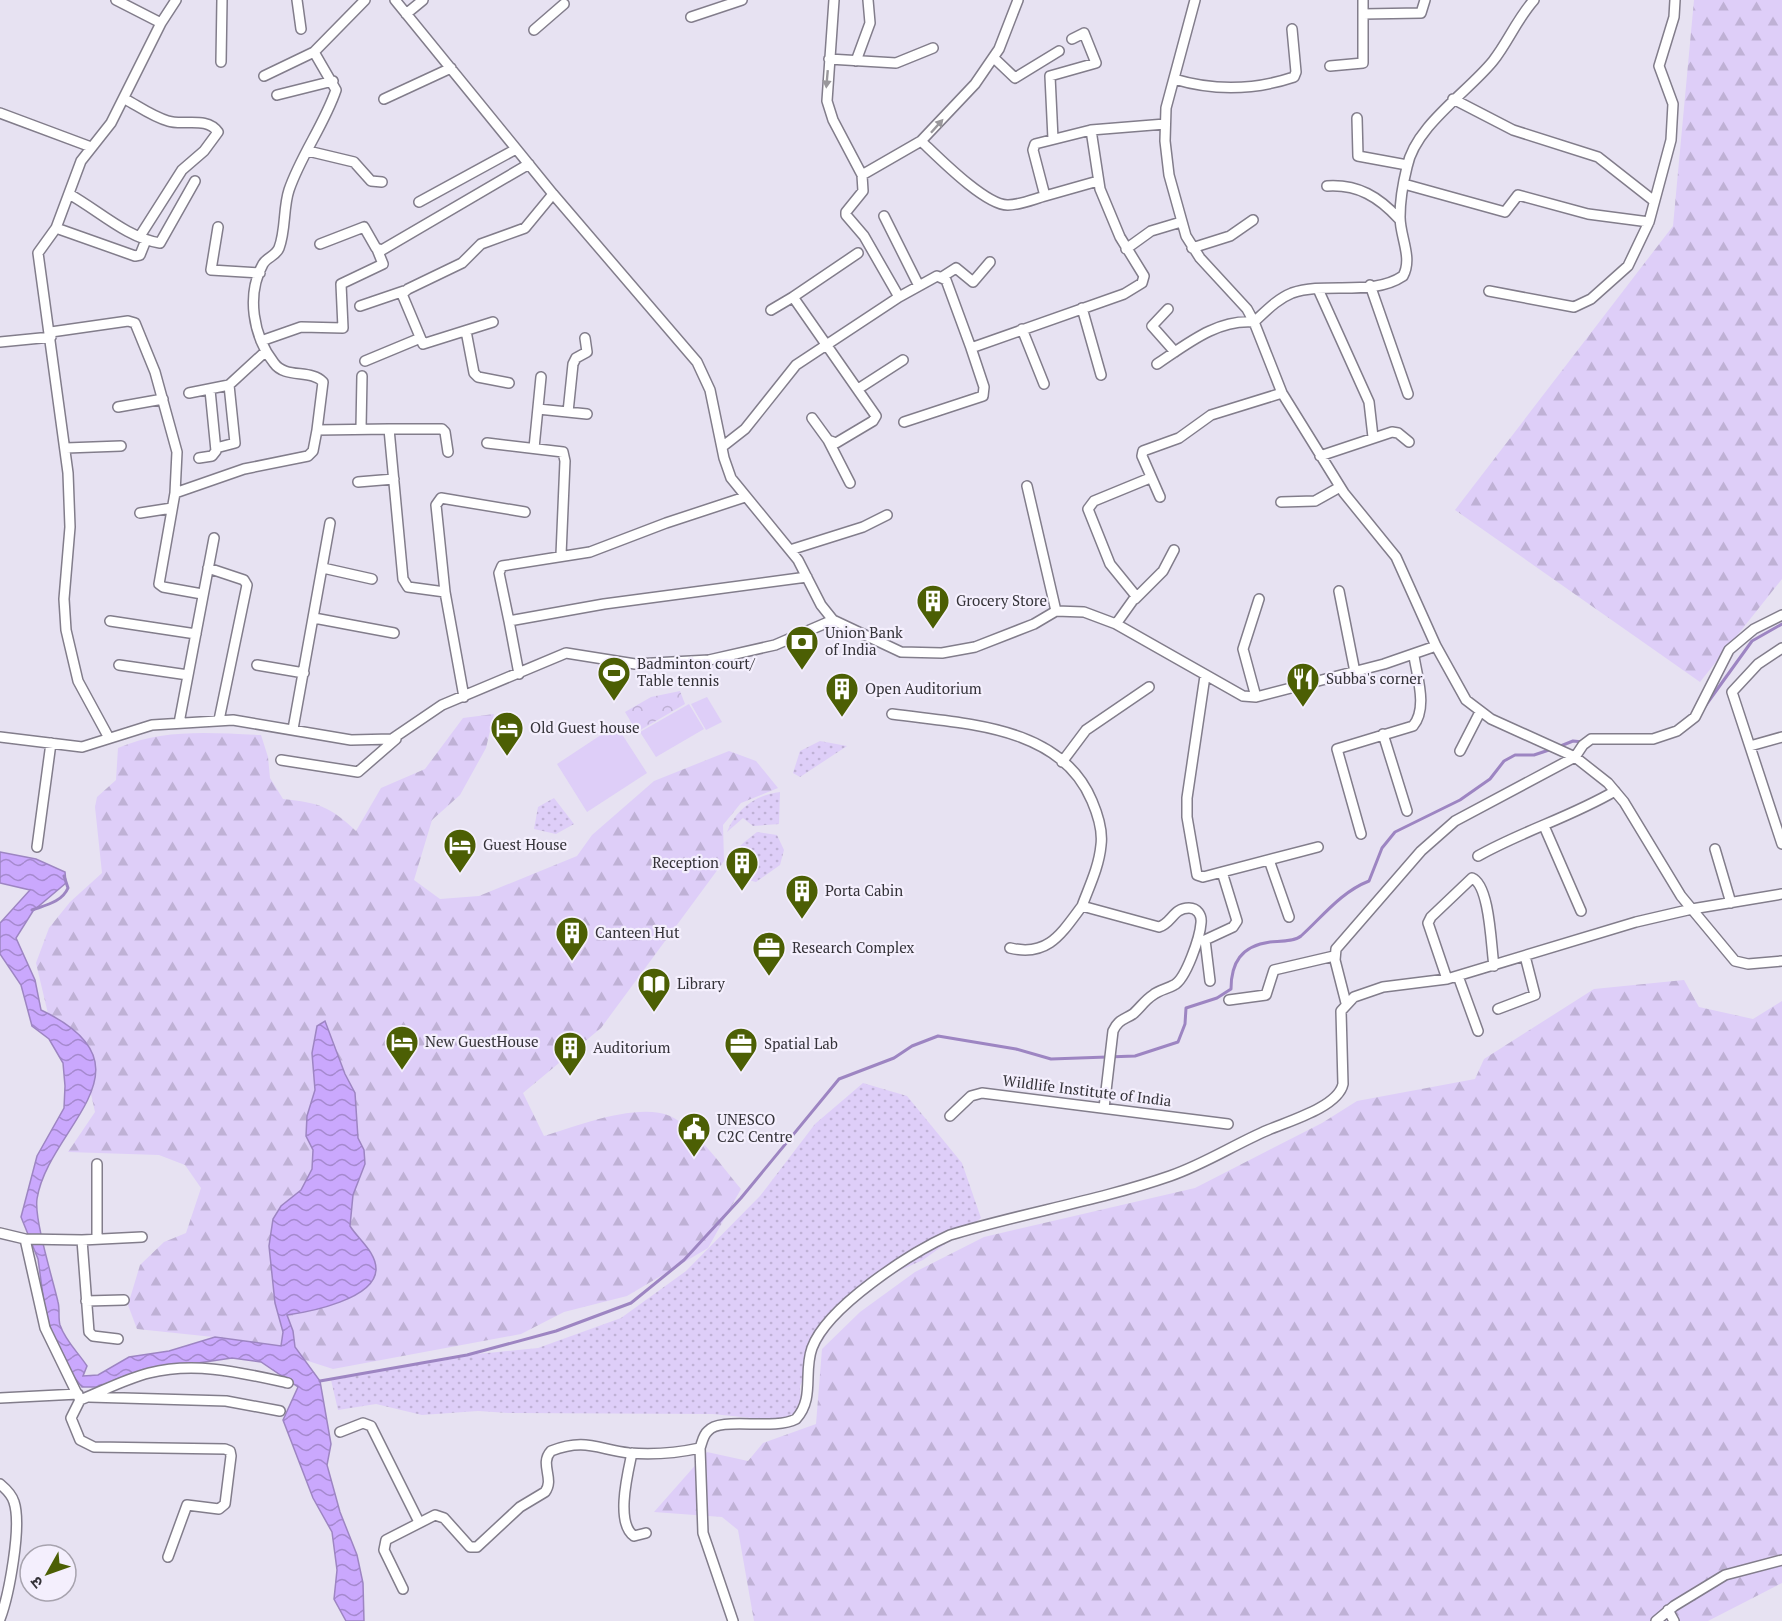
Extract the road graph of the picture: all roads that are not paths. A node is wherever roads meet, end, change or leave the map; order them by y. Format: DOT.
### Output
graph roads {
  1 [pos="116,0"];
  2 [pos="176,0"];
  3 [pos="222,0"];
  4 [pos="297,0"];
  5 [pos="365,0"];
  6 [pos="394,0"];
  7 [pos="423,0"];
  8 [pos="742,0"];
  9 [pos="834,0"];
  10 [pos="868,0"];
  11 [pos="1018,0"];
  12 [pos="1195,0"];
  13 [pos="1363,0"];
  14 [pos="1425,0"];
  15 [pos="1534,0"];
  16 [pos="1675,0"];
  17 [pos="564,1"];
  18 [pos="406,14"];
  19 [pos="1363,14"];
  20 [pos="691,17"];
  21 [pos="161,23"];
  22 [pos="301,29"];
  23 [pos="1292,29"];
  24 [pos="534,30"];
  25 [pos="1072,39"];
  26 [pos="933,48"];
  27 [pos="1059,51"];
  28 [pos="314,52"];
  29 [pos="994,58"];
  30 [pos="829,59"];
  31 [pos="855,61"];
  32 [pos="221,62"];
  33 [pos="1330,66"];
  34 [pos="451,68"];
  35 [pos="264,76"];
  36 [pos="1174,79"];
  37 [pos="333,81"];
  38 [pos="277,95"];
  39 [pos="125,99"];
  40 [pos="384,99"];
  41 [pos="1453,99"];
  42 [pos="0,113"];
  43 [pos="1357,118"];
  44 [pos="1165,124"];
  45 [pos="1091,130"];
  46 [pos="1053,139"];
  47 [pos="921,141"];
  48 [pos="91,147"];
  49 [pos="516,149"];
  50 [pos="308,151"];
  51 [pos="529,164"];
  52 [pos="1407,165"];
  53 [pos="862,175"];
  54 [pos="195,181"];
  55 [pos="1098,181"];
  56 [pos="382,182"];
  57 [pos="1404,184"];
  58 [pos="1327,186"];
  59 [pos="69,194"];
  60 [pos="553,194"];
  61 [pos="1045,196"];
  62 [pos="1654,201"];
  63 [pos="418,202"];
  64 [pos="884,216"];
  65 [pos="1399,219"];
  66 [pos="1253,220"];
  67 [pos="1181,222"];
  68 [pos="1649,222"];
  69 [pos="218,227"];
  70 [pos="56,228"];
  71 [pos="143,238"];
  72 [pos="320,243"];
  73 [pos="1192,248"];
  74 [pos="377,249"];
  75 [pos="1126,249"];
  76 [pos="858,253"];
  77 [pos="990,262"];
  78 [pos="260,273"];
  79 [pos="942,277"];
  80 [pos="1370,285"];
  81 [pos="919,286"];
  82 [pos="1318,289"];
  83 [pos="404,291"];
  84 [pos="1489,291"];
  85 [pos="793,297"];
  86 [pos="899,297"];
  87 [pos="360,306"];
  88 [pos="1082,308"];
  89 [pos="1168,309"];
  90 [pos="771,310"];
  91 [pos="493,322"];
  92 [pos="1254,322"];
  93 [pos="1022,329"];
  94 [pos="466,331"];
  95 [pos="51,335"];
  96 [pos="585,338"];
  97 [pos="418,339"];
  98 [pos="261,340"];
  99 [pos="0,342"];
  100 [pos="828,345"];
  101 [pos="971,348"];
  102 [pos="266,351"];
  103 [pos="1175,352"];
  104 [pos="903,360"];
  105 [pos="365,361"];
  106 [pos="1158,364"];
  107 [pos="1101,375"];
  108 [pos="362,376"];
  109 [pos="541,377"];
  110 [pos="509,383"];
  111 [pos="1044,384"];
  112 [pos="229,385"];
  113 [pos="858,389"];
  114 [pos="210,390"];
  115 [pos="189,393"];
  116 [pos="1282,393"];
  117 [pos="1408,394"];
  118 [pos="163,399"];
  119 [pos="118,407"];
  120 [pos="538,409"];
  121 [pos="567,412"];
  122 [pos="588,414"];
  123 [pos="812,418"];
  124 [pos="904,422"];
  125 [pos="361,428"];
  126 [pos="389,429"];
  127 [pos="317,430"];
  128 [pos="1373,437"];
  129 [pos="828,440"];
  130 [pos="1408,442"];
  131 [pos="486,443"];
  132 [pos="121,446"];
  133 [pos="722,447"];
  134 [pos="66,448"];
  135 [pos="216,448"];
  136 [pos="534,448"];
  137 [pos="448,452"];
  138 [pos="1320,456"];
  139 [pos="199,458"];
  140 [pos="1150,478"];
  141 [pos="393,479"];
  142 [pos="358,483"];
  143 [pos="850,483"];
  144 [pos="1027,486"];
  145 [pos="1340,487"];
  146 [pos="175,494"];
  147 [pos="745,497"];
  148 [pos="1160,497"];
  149 [pos="1281,502"];
  150 [pos="172,507"];
  151 [pos="525,512"];
  152 [pos="140,513"];
  153 [pos="887,515"];
  154 [pos="330,523"];
  155 [pos="214,538"];
  156 [pos="790,550"];
  157 [pos="1174,550"];
  158 [pos="561,555"];
  159 [pos="208,568"];
  160 [pos="322,568"];
  161 [pos="807,577"];
  162 [pos="372,579"];
  163 [pos="1340,591"];
  164 [pos="445,592"];
  165 [pos="202,594"];
  166 [pos="1136,599"];
  167 [pos="1258,599"];
  168 [pos="1056,611"];
  169 [pos="1782,615"];
  170 [pos="314,618"];
  171 [pos="833,620"];
  172 [pos="110,621"];
  173 [pos="509,621"];
  174 [pos="1116,624"];
  175 [pos="394,633"];
  176 [pos="196,634"];
  177 [pos="1436,646"];
  178 [pos="1782,648"];
  179 [pos="1414,656"];
  180 [pos="119,665"];
  181 [pos="257,665"];
  182 [pos="304,672"];
  183 [pos="1355,672"];
  184 [pos="519,674"];
  185 [pos="188,675"];
  186 [pos="1206,676"];
  187 [pos="1149,687"];
  188 [pos="464,697"];
  189 [pos="1256,697"];
  190 [pos="1480,712"];
  191 [pos="892,714"];
  192 [pos="219,720"];
  193 [pos="179,723"];
  194 [pos="293,729"];
  195 [pos="1383,734"];
  196 [pos="400,735"];
  197 [pos="0,737"];
  198 [pos="1782,737"];
  199 [pos="110,738"];
  200 [pos="51,743"];
  201 [pos="1750,746"];
  202 [pos="1460,751"];
  203 [pos="1575,757"];
  204 [pos="281,760"];
  205 [pos="1062,762"];
  206 [pos="1615,791"];
  207 [pos="1407,811"];
  208 [pos="1544,826"];
  209 [pos="1361,834"];
  210 [pos="1782,844"];
  211 [pos="38,847"];
  212 [pos="1318,847"];
  213 [pos="1715,849"];
  214 [pos="1478,856"];
  215 [pos="1269,860"];
  216 [pos="1222,872"];
  217 [pos="1782,894"];
  218 [pos="1731,903"];
  219 [pos="1082,906"];
  220 [pos="1692,909"];
  221 [pos="1581,911"];
  222 [pos="1289,917"];
  223 [pos="1010,948"];
  224 [pos="1334,956"];
  225 [pos="1525,956"];
  226 [pos="1782,960"];
  227 [pos="1494,966"];
  228 [pos="1458,976"];
  229 [pos="1447,979"];
  230 [pos="1210,981"];
  231 [pos="1229,1000"];
  232 [pos="1346,1003"];
  233 [pos="1498,1009"];
  234 [pos="1478,1031"];
  235 [pos="1104,1108"];
  236 [pos="950,1116"];
  237 [pos="1228,1124"];
  238 [pos="97,1164"];
  239 [pos="0,1233"];
  240 [pos="142,1237"];
  241 [pos="26,1239"];
  242 [pos="97,1239"];
  243 [pos="81,1240"];
  244 [pos="124,1300"];
  245 [pos="86,1301"];
  246 [pos="117,1339"];
  247 [pos="288,1383"];
  248 [pos="82,1397"];
  249 [pos="0,1398"];
  250 [pos="280,1411"];
  251 [pos="340,1432"];
  252 [pos="700,1448"];
  253 [pos="633,1453"];
  254 [pos="0,1484"];
  255 [pos="419,1522"];
  256 [pos="646,1533"];
  257 [pos="168,1557"];
  258 [pos="1781,1564"];
  259 [pos="404,1589"];
  260 [pos="1668,1610"];
  261 [pos="0,1619"];
  262 [pos="733,1621"];
  263 [pos="1656,1621"];
  264 [pos="1674,1621"];
  1 -- 21 [label="street"];
  2 -- 21 [label="street"];
  3 -- 32 [label="street"];
  4 -- 22 [label="street"];
  5 -- 28 [label="street"];
  6 -- 18 [label="street"];
  7 -- 18 [label="street"];
  8 -- 20 [label="street"];
  9 -- 30 [label="street"];
  10 -- 31 [label="street"];
  11 -- 29 [label="street"];
  12 -- 36 [label="street"];
  13 -- 19 [label="street"];
  14 -- 19 [label="street"];
  15 -- 41 [label="street"];
  16 -- 62 [label="street"];
  17 -- 24 [label="street"];
  18 -- 34 [label="street"];
  19 -- 33 [label="street"];
  21 -- 39 [label="street"];
  23 -- 36 [label="street"];
  25 -- 46 [label="street"];
  26 -- 31 [label="street"];
  27 -- 29 [label="street"];
  28 -- 35 [label="street"];
  28 -- 37 [label="street"];
  47 -- 29 [label="street, one-way"];
  30 -- 31 [label="street"];
  30 -- 53 [label="street, one-way"];
  34 -- 40 [label="street"];
  34 -- 49 [label="street"];
  36 -- 44 [label="street"];
  37 -- 38 [label="street"];
  37 -- 50 [label="street"];
  39 -- 48 [label="street"];
  39 -- 71 [label="street"];
  41 -- 52 [label="street"];
  41 -- 62 [label="street"];
  42 -- 48 [label="street"];
  43 -- 52 [label="street"];
  44 -- 45 [label="street"];
  44 -- 67 [label="street"];
  45 -- 46 [label="street"];
  45 -- 55 [label="street"];
  46 -- 61 [label="street"];
  47 -- 53 [label="street"];
  47 -- 61 [label="street"];
  48 -- 59 [label="street"];
  49 -- 51 [label="street"];
  49 -- 63 [label="street"];
  50 -- 56 [label="street"];
  50 -- 78 [label="street"];
  51 -- 60 [label="street"];
  51 -- 74 [label="street"];
  52 -- 57 [label="street"];
  53 -- 86 [label="street"];
  54 -- 71 [label="street"];
  55 -- 61 [label="street"];
  55 -- 75 [label="street"];
  57 -- 65 [label="street"];
  57 -- 68 [label="street"];
  58 -- 65 [label="street"];
  59 -- 70 [label="street"];
  59 -- 71 [label="street"];
  60 -- 83 [label="street"];
  60 -- 133 [label="street"];
  62 -- 68 [label="street"];
  64 -- 81 [label="street"];
  65 -- 80 [label="street"];
  66 -- 73 [label="street"];
  67 -- 73 [label="street"];
  67 -- 75 [label="street"];
  68 -- 84 [label="street"];
  69 -- 78 [label="street"];
  70 -- 71 [label="street"];
  70 -- 95 [label="street"];
  72 -- 74 [label="street"];
  73 -- 92 [label="street"];
  74 -- 98 [label="street"];
  75 -- 88 [label="street"];
  76 -- 85 [label="street"];
  77 -- 79 [label="street"];
  78 -- 98 [label="street"];
  79 -- 81 [label="street"];
  79 -- 101 [label="street"];
  80 -- 82 [label="street"];
  80 -- 117 [label="street"];
  81 -- 86 [label="street"];
  82 -- 92 [label="street"];
  82 -- 128 [label="street"];
  83 -- 87 [label="street"];
  83 -- 97 [label="street"];
  85 -- 90 [label="street"];
  85 -- 100 [label="street"];
  86 -- 100 [label="street"];
  88 -- 93 [label="street"];
  88 -- 107 [label="street"];
  89 -- 103 [label="street"];
  91 -- 94 [label="street"];
  92 -- 103 [label="street"];
  92 -- 116 [label="street"];
  93 -- 101 [label="street"];
  93 -- 111 [label="street"];
  94 -- 97 [label="street"];
  94 -- 110 [label="street"];
  95 -- 99 [label="street"];
  95 -- 118 [label="street"];
  95 -- 134 [label="street"];
  96 -- 121 [label="street"];
  97 -- 105 [label="street"];
  98 -- 102 [label="street"];
  100 -- 113 [label="street"];
  100 -- 133 [label="street"];
  101 -- 124 [label="street"];
  102 -- 112 [label="street"];
  102 -- 127 [label="street"];
  103 -- 106 [label="street"];
  104 -- 113 [label="street"];
  108 -- 125 [label="street"];
  109 -- 120 [label="street"];
  112 -- 114 [label="street"];
  112 -- 135 [label="street"];
  113 -- 129 [label="street"];
  114 -- 115 [label="street"];
  114 -- 135 [label="street"];
  116 -- 138 [label="street"];
  116 -- 140 [label="street"];
  118 -- 119 [label="street"];
  118 -- 146 [label="street"];
  120 -- 121 [label="street"];
  120 -- 136 [label="street"];
  121 -- 122 [label="street"];
  123 -- 129 [label="street"];
  125 -- 126 [label="street"];
  125 -- 127 [label="street"];
  126 -- 137 [label="street"];
  126 -- 141 [label="street"];
  127 -- 146 [label="street"];
  128 -- 130 [label="street"];
  128 -- 138 [label="street"];
  129 -- 143 [label="street"];
  131 -- 136 [label="street"];
  132 -- 134 [label="street"];
  133 -- 147 [label="street"];
  134 -- 199 [label="street"];
  135 -- 139 [label="street"];
  136 -- 158 [label="street"];
  138 -- 145 [label="street"];
  140 -- 148 [label="street"];
  140 -- 166 [label="street"];
  141 -- 142 [label="street"];
  141 -- 164 [label="street"];
  144 -- 168 [label="street"];
  145 -- 149 [label="street"];
  145 -- 177 [label="street"];
  146 -- 150 [label="street"];
  147 -- 156 [label="street"];
  147 -- 158 [label="street"];
  150 -- 152 [label="street"];
  150 -- 165 [label="street"];
  151 -- 164 [label="street"];
  153 -- 156 [label="street"];
  154 -- 160 [label="street"];
  155 -- 159 [label="street"];
  156 -- 161 [label="street"];
  157 -- 166 [label="street"];
  158 -- 173 [label="street"];
  159 -- 165 [label="street"];
  159 -- 192 [label="street"];
  160 -- 162 [label="street"];
  160 -- 170 [label="street"];
  161 -- 171 [label="street"];
  161 -- 173 [label="street"];
  163 -- 183 [label="street"];
  164 -- 188 [label="street"];
  165 -- 176 [label="street"];
  166 -- 174 [label="street"];
  167 -- 189 [label="street"];
  168 -- 171 [label="street"];
  168 -- 174 [label="street"];
  169 -- 203 [label="street"];
  170 -- 175 [label="street"];
  170 -- 182 [label="street"];
  171 -- 184 [label="street"];
  172 -- 176 [label="street"];
  173 -- 184 [label="street"];
  174 -- 186 [label="street"];
  176 -- 185 [label="street"];
  177 -- 179 [label="street"];
  177 -- 190 [label="street"];
  178 -- 201 [label="street"];
  179 -- 183 [label="street"];
  179 -- 195 [label="street"];
  180 -- 185 [label="street"];
  181 -- 182 [label="street"];
  182 -- 194 [label="street"];
  183 -- 189 [label="street"];
  184 -- 188 [label="street"];
  185 -- 193 [label="street"];
  186 -- 189 [label="street"];
  186 -- 216 [label="street"];
  187 -- 205 [label="street"];
  188 -- 196 [label="street"];
  190 -- 202 [label="street"];
  190 -- 203 [label="street"];
  191 -- 205 [label="street"];
  192 -- 193 [label="street"];
  192 -- 194 [label="street"];
  193 -- 199 [label="street"];
  194 -- 196 [label="street"];
  195 -- 207 [label="street"];
  195 -- 209 [label="street"];
  196 -- 204 [label="street"];
  197 -- 200 [label="street"];
  198 -- 201 [label="street"];
  199 -- 200 [label="street"];
  200 -- 211 [label="street"];
  201 -- 210 [label="street"];
  203 -- 206 [label="street"];
  203 -- 224 [label="street"];
  205 -- 219 [label="street"];
  206 -- 208 [label="street"];
  206 -- 220 [label="street"];
  208 -- 214 [label="street"];
  208 -- 221 [label="street"];
  212 -- 215 [label="street"];
  213 -- 218 [label="street"];
  215 -- 216 [label="street"];
  215 -- 222 [label="street"];
  216 -- 230 [label="street"];
  217 -- 218 [label="street"];
  218 -- 220 [label="street"];
  219 -- 223 [label="street"];
  219 -- 235 [label="street"];
  220 -- 225 [label="street"];
  220 -- 226 [label="street"];
  224 -- 231 [label="street"];
  224 -- 232 [label="street"];
  225 -- 227 [label="street"];
  225 -- 233 [label="street"];
  227 -- 228 [label="street"];
  227 -- 229 [label="street"];
  228 -- 229 [label="street"];
  228 -- 234 [label="street"];
  229 -- 232 [label="street"];
  232 -- 252 [label="street"];
  235 -- 236 [label="street, Wildlife Institute of India"];
  235 -- 237 [label="street, Wildlife Institute of India"];
  238 -- 242 [label="street"];
  239 -- 241 [label="street"];
  240 -- 242 [label="street"];
  241 -- 243 [label="street"];
  241 -- 248 [label="street"];
  242 -- 243 [label="street"];
  243 -- 245 [label="street"];
  244 -- 245 [label="street"];
  245 -- 246 [label="street"];
  247 -- 248 [label="street"];
  248 -- 249 [label="street"];
  248 -- 250 [label="street"];
  248 -- 257 [label="street"];
  251 -- 255 [label="street"];
  252 -- 253 [label="street"];
  252 -- 262 [label="street"];
  253 -- 255 [label="street"];
  253 -- 256 [label="street"];
  254 -- 261 [label="street"];
  255 -- 259 [label="street"];
  258 -- 260 [label="street"];
  260 -- 263 [label="street"];
  260 -- 264 [label="street"];
}
